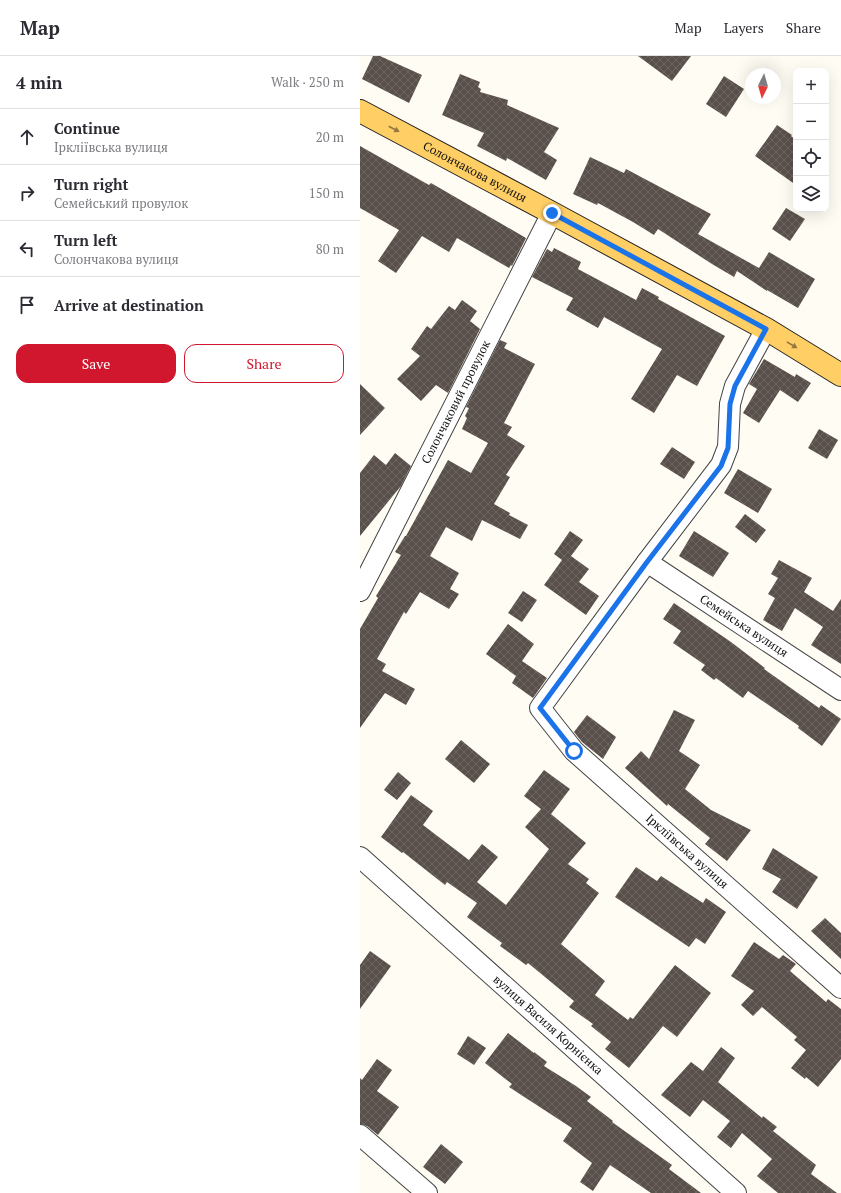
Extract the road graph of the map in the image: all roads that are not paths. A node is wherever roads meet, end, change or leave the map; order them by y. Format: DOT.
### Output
graph roads {
  1 [pos="360,111"];
  2 [pos="552,213"];
  3 [pos="766,329"];
  4 [pos="841,375"];
  5 [pos="647,562"];
  6 [pos="360,591"];
  7 [pos="841,690"];
  8 [pos="360,857"];
  9 [pos="841,988"];
  10 [pos="360,1135"];
  11 [pos="428,1193"];
  12 [pos="736,1193"];
  1 -- 2 [label="main road, Солончакова вулиця, one-way"];
  2 -- 3 [label="main road, Солончакова вулиця"];
  2 -- 6 [label="street, Солончаковий провулок"];
  3 -- 4 [label="main road, Солончакова вулиця, one-way"];
  3 -- 5 [label="street"];
  5 -- 7 [label="street, Семейська вулиця"];
  5 -- 9 [label="street, Іркліївська вулиця"];
  8 -- 12 [label="street, вулиця Василя Корнієнка"];
  10 -- 11 [label="street"];
}
